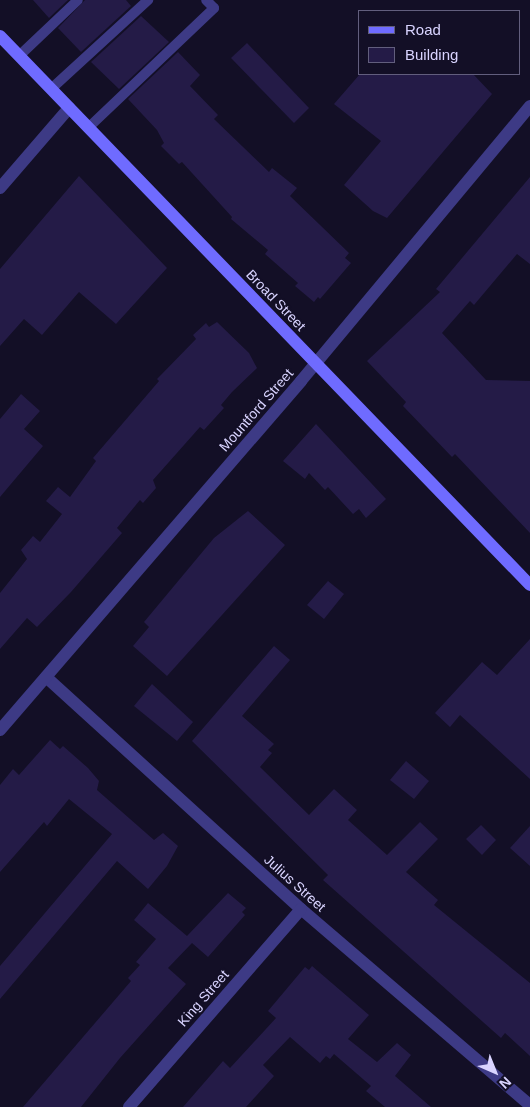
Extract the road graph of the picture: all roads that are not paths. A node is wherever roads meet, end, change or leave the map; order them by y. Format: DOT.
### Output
graph roads {
  1 [pos="78,0"];
  2 [pos="148,0"];
  3 [pos="206,0"];
  4 [pos="0,36"];
  5 [pos="19,56"];
  6 [pos="51,89"];
  7 [pos="530,106"];
  8 [pos="69,108"];
  9 [pos="88,128"];
  10 [pos="0,188"];
  11 [pos="317,362"];
  12 [pos="530,585"];
  13 [pos="46,677"];
  14 [pos="0,730"];
  15 [pos="301,909"];
  16 [pos="530,1105"];
  17 [pos="128,1107"];
  1 -- 5 [label="lane"];
  2 -- 6 [label="lane"];
  3 -- 9 [label="lane"];
  4 -- 5 [label="main road, Broad Street"];
  5 -- 6 [label="main road, Broad Street"];
  6 -- 8 [label="main road, Broad Street"];
  7 -- 11 [label="street, Mountford Street"];
  8 -- 9 [label="main road, Broad Street"];
  8 -- 10 [label="street"];
  9 -- 11 [label="main road, Broad Street"];
  11 -- 12 [label="main road, Broad Street"];
  11 -- 13 [label="street, Mountford Street"];
  13 -- 14 [label="street, Mountford Street"];
  13 -- 15 [label="street, Julius Street"];
  15 -- 16 [label="street, Julius Street"];
  15 -- 17 [label="street, King Street"];
}
